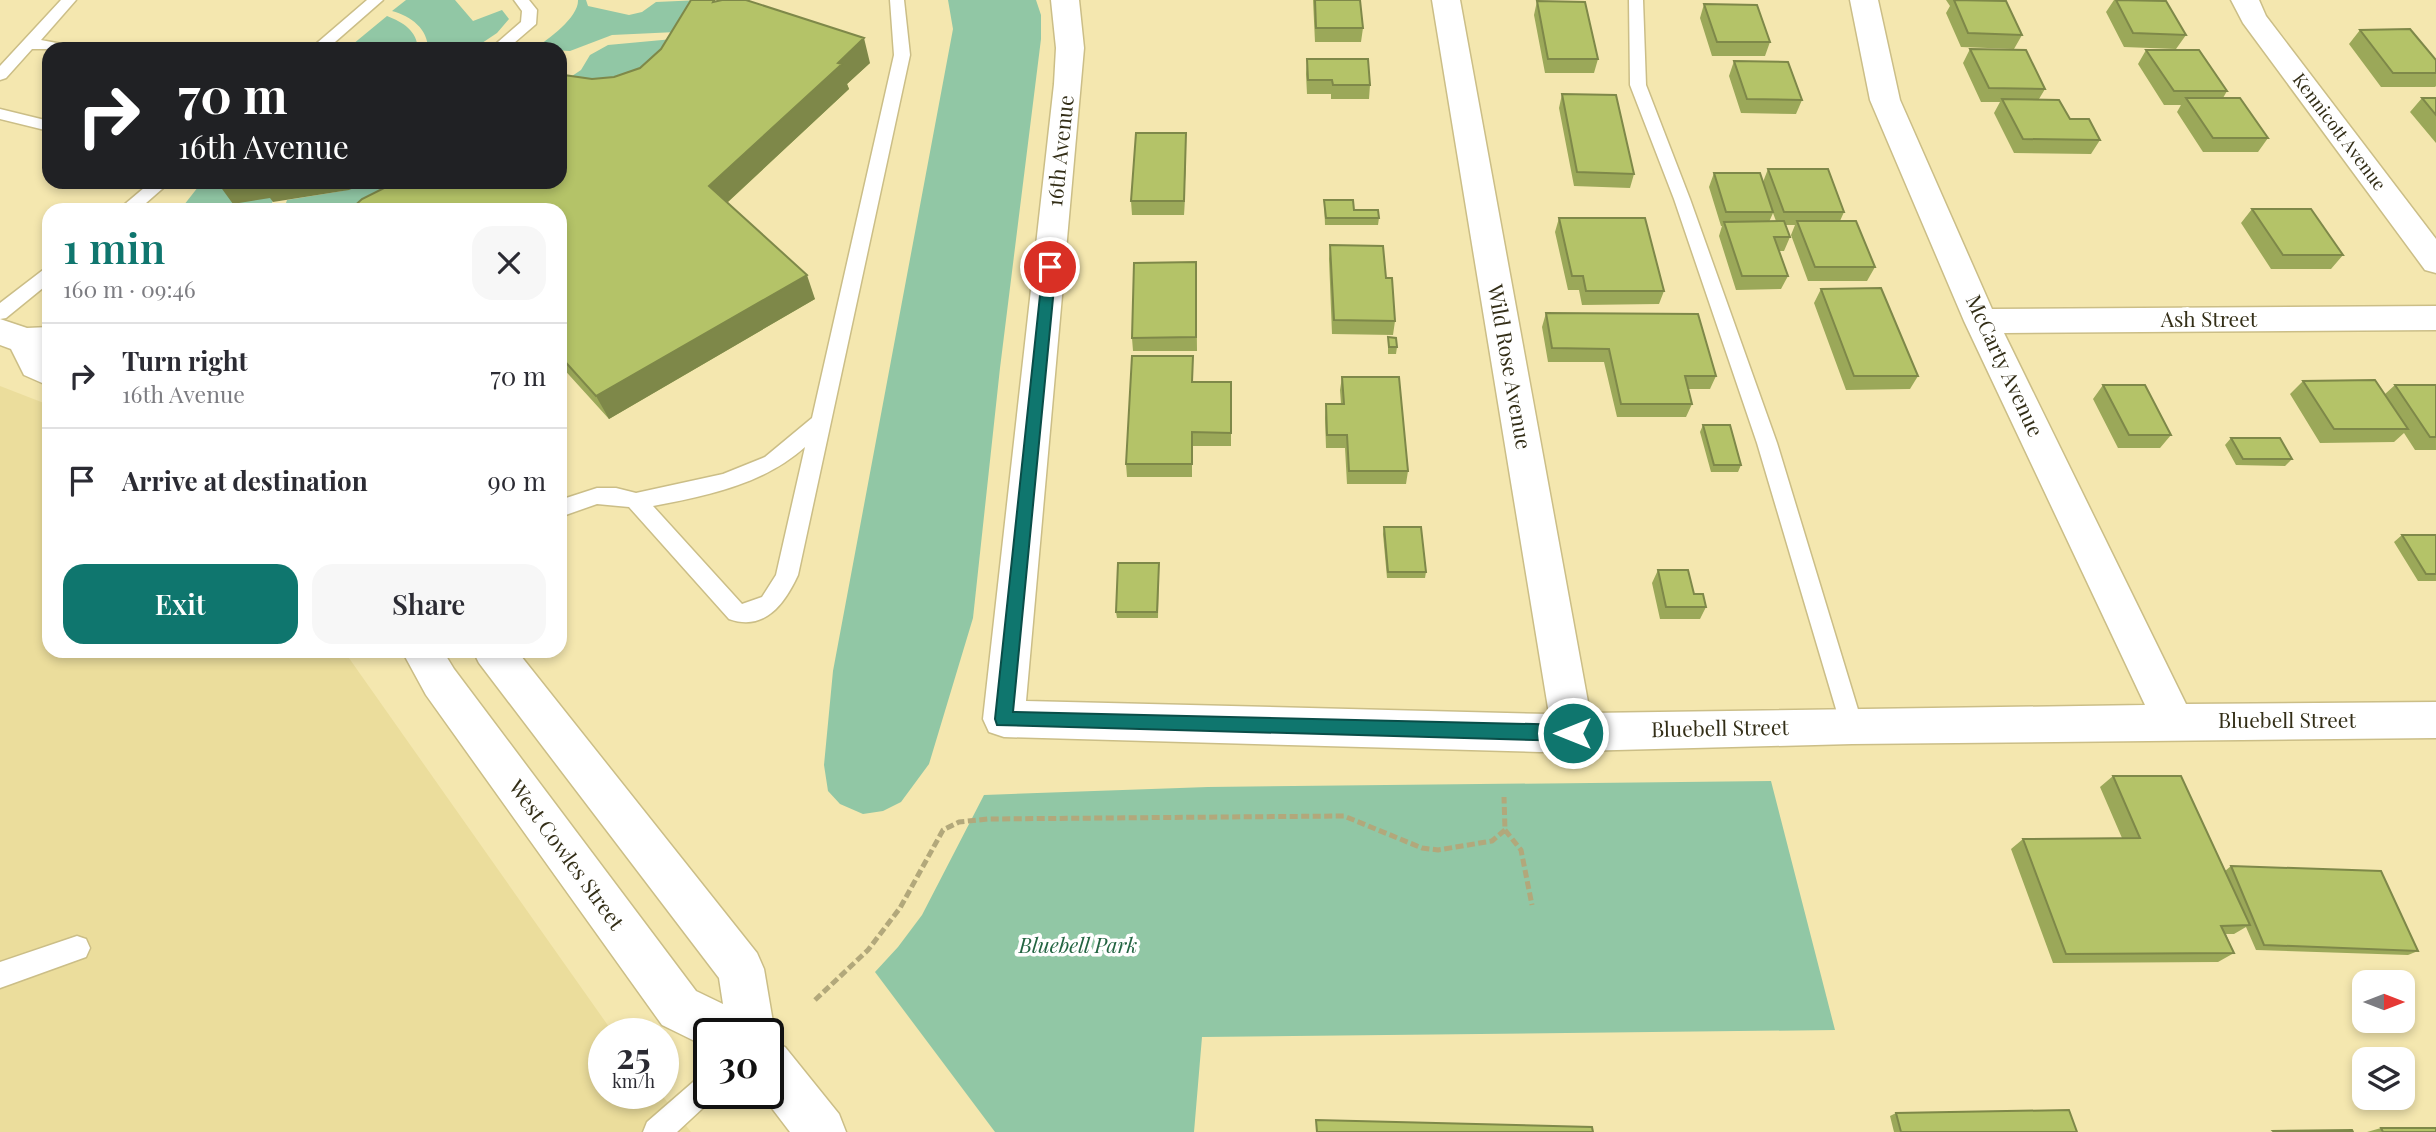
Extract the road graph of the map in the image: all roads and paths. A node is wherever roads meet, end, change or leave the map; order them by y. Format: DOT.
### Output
graph roads {
  1 [pos="69,0"];
  2 [pos="376,0"];
  3 [pos="520,0"];
  4 [pos="897,0"];
  5 [pos="1065,0"];
  6 [pos="1446,0"];
  7 [pos="1636,0"];
  8 [pos="1864,0"];
  9 [pos="2245,0"];
  10 [pos="326,42"];
  11 [pos="506,42"];
  12 [pos="42,44"];
  13 [pos="28,45"];
  14 [pos="0,75"];
  15 [pos="0,114"];
  16 [pos="42,124"];
  17 [pos="153,189"];
  18 [pos="136,203"];
  19 [pos="2436,262"];
  20 [pos="42,280"];
  21 [pos="0,313"];
  22 [pos="2436,318"];
  23 [pos="1982,321"];
  24 [pos="24,337"];
  25 [pos="42,369"];
  26 [pos="819,423"];
  27 [pos="636,501"];
  28 [pos="567,506"];
  29 [pos="426,658"];
  30 [pos="498,658"];
  31 [pos="1003,719"];
  32 [pos="2436,720"];
  33 [pos="2175,722"];
  34 [pos="1852,726"];
  35 [pos="1573,733"];
  36 [pos="1504,797"];
  37 [pos="1505,830"];
  38 [pos="1532,905"];
  39 [pos="77,948"];
  40 [pos="0,975"];
  41 [pos="814,1000"];
  42 [pos="699,1018"];
  43 [pos="749,1018"];
  44 [pos="784,1085"];
  45 [pos="693,1099"];
  46 [pos="657,1132"];
  47 [pos="821,1132"];
  1 -- 13 [label="lane"];
  2 -- 10 [label="lane"];
  3 -- 11 [label="lane"];
  4 -- 26 [label="lane"];
  5 -- 31 [label="street, 16th Avenue"];
  6 -- 35 [label="street, Wild Rose Avenue"];
  7 -- 34 [label="lane"];
  8 -- 23 [label="street, McCarty Avenue"];
  9 -- 19 [label="street, Kennicott Avenue"];
  12 -- 13 [label="lane"];
  13 -- 14 [label="lane"];
  15 -- 16 [label="lane"];
  17 -- 18 [label="lane"];
  20 -- 21 [label="lane"];
  22 -- 23 [label="street, Ash Street"];
  23 -- 33 [label="street, McCarty Avenue"];
  24 -- 25 [label="street"];
  26 -- 27 [label="lane"];
  26 -- 27 [label="lane"];
  27 -- 28 [label="lane"];
  29 -- 42 [label="street, West Cowles Street"];
  30 -- 43 [label="street"];
  31 -- 35 [label="street, Bluebell Street"];
  32 -- 33 [label="street, Bluebell Street"];
  33 -- 34 [label="street, Bluebell Street"];
  34 -- 35 [label="street, Bluebell Street"];
  36 -- 37 [label="path"];
  37 -- 38 [label="path"];
  37 -- 41 [label="path"];
  39 -- 40 [label="lane"];
  44 -- 47 [label="street"];
  45 -- 46 [label="lane"];
}
